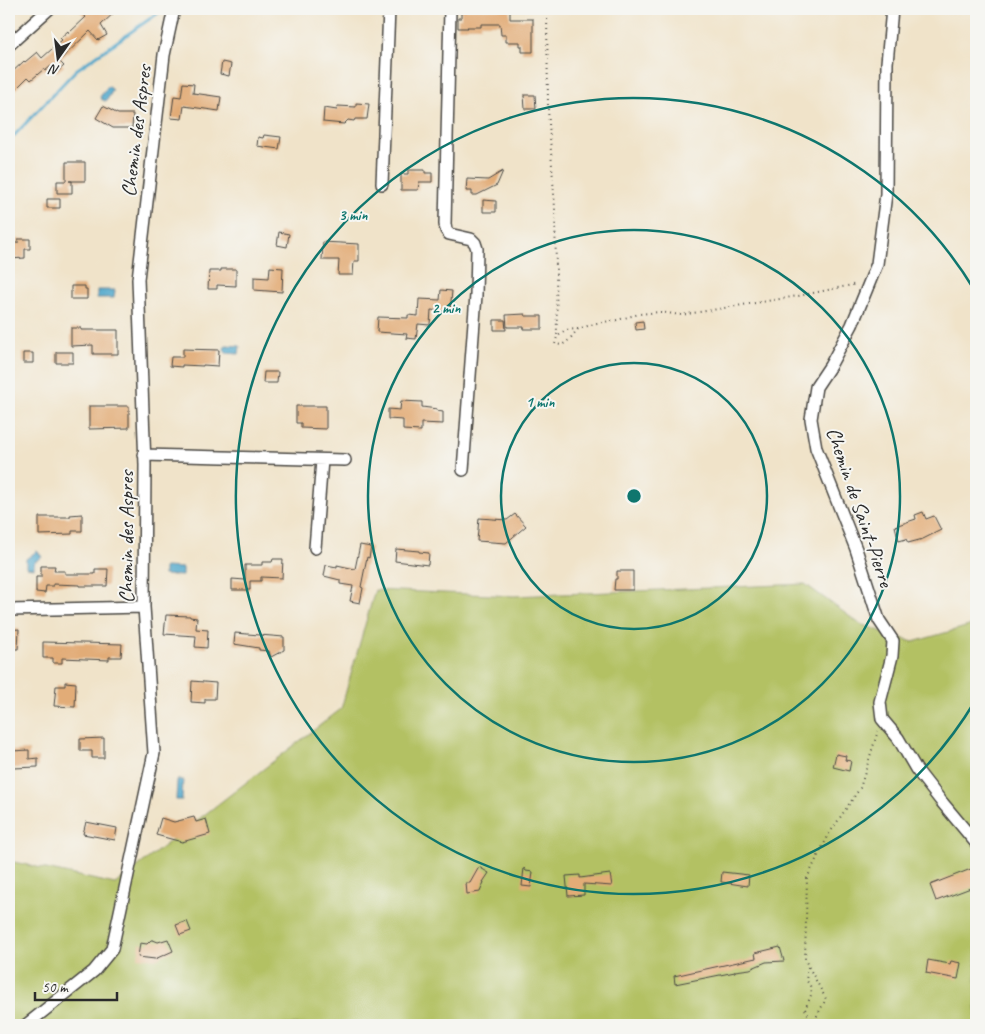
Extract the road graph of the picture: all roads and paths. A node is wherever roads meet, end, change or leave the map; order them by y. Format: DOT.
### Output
graph roads {
  1 [pos="49,9"];
  2 [pos="174,9"];
  3 [pos="389,9"];
  4 [pos="450,9"];
  5 [pos="547,9"];
  6 [pos="892,9"];
  7 [pos="9,45"];
  8 [pos="382,184"];
  9 [pos="869,282"];
  10 [pos="578,329"];
  11 [pos="556,336"];
  12 [pos="144,455"];
  13 [pos="322,460"];
  14 [pos="345,460"];
  15 [pos="463,470"];
  16 [pos="316,548"];
  17 [pos="144,607"];
  18 [pos="9,610"];
  19 [pos="882,719"];
  20 [pos="976,843"];
  21 [pos="808,966"];
  22 [pos="26,1025"];
  23 [pos="808,1025"];
  24 [pos="812,1025"];
  1 -- 7 [label="street"];
  2 -- 12 [label="street, Chemin des Aspres"];
  3 -- 8 [label="street"];
  4 -- 15 [label="street"];
  5 -- 11 [label="path"];
  6 -- 9 [label="street, Chemin de Saint-Pierre"];
  9 -- 10 [label="path"];
  9 -- 19 [label="street, Chemin de Saint-Pierre"];
  10 -- 11 [label="path"];
  10 -- 11 [label="path"];
  12 -- 13 [label="street"];
  12 -- 17 [label="street, Chemin des Aspres"];
  13 -- 14 [label="street"];
  13 -- 16 [label="street"];
  17 -- 18 [label="street"];
  17 -- 22 [label="street, Chemin des Aspres"];
  19 -- 20 [label="street"];
  19 -- 21 [label="path"];
  21 -- 23 [label="path"];
  21 -- 24 [label="path"];
}
